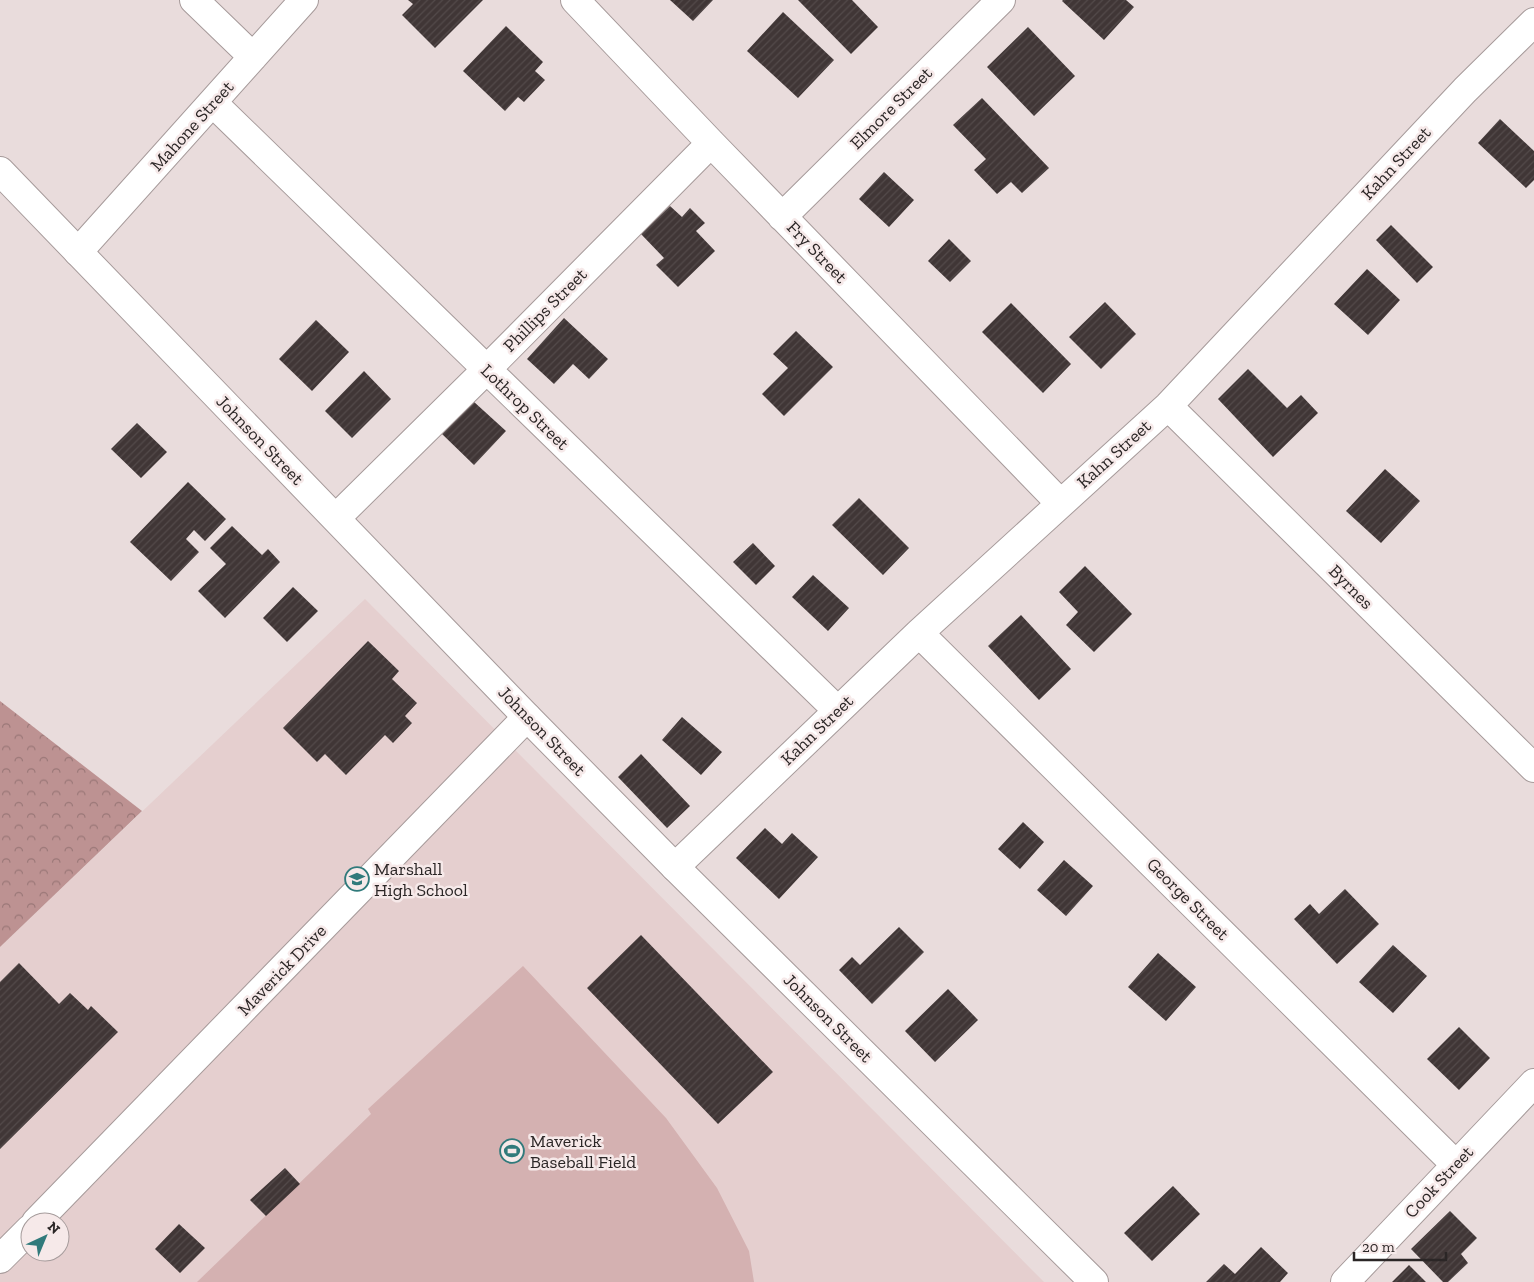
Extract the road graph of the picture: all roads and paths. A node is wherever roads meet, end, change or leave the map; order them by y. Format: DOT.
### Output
graph roads {
  1 [pos="194,0"];
  2 [pos="304,0"];
  3 [pos="575,0"];
  4 [pos="1000,0"];
  5 [pos="1534,22"];
  6 [pos="253,57"];
  7 [pos="213,103"];
  8 [pos="710,143"];
  9 [pos="0,171"];
  10 [pos="782,217"];
  11 [pos="78,252"];
  12 [pos="487,370"];
  13 [pos="1168,406"];
  14 [pos="1060,503"];
  15 [pos="336,518"];
  16 [pos="919,633"];
  17 [pos="837,710"];
  18 [pos="527,717"];
  19 [pos="1534,768"];
  20 [pos="675,866"];
  21 [pos="1534,1083"];
  22 [pos="1456,1164"];
  23 [pos="46,1212"];
  24 [pos="20,1238"];
  25 [pos="0,1259"];
  26 [pos="1094,1282"];
  27 [pos="1346,1282"];
  1 -- 6 [label="street"];
  2 -- 6 [label="street, Mahone Street"];
  3 -- 8 [label="street, Fry Street"];
  4 -- 10 [label="street, Elmore Street"];
  5 -- 13 [label="street, Kahn Street"];
  6 -- 7 [label="street, Mahone Street"];
  7 -- 11 [label="street, Mahone Street"];
  7 -- 12 [label="street, Lothrop Street"];
  8 -- 10 [label="street, Fry Street"];
  8 -- 12 [label="street, Phillips Street"];
  9 -- 11 [label="street, Johnson Street"];
  10 -- 14 [label="street, Fry Street"];
  11 -- 15 [label="street, Johnson Street"];
  12 -- 15 [label="street, Phillips Street"];
  12 -- 17 [label="street, Lothrop Street"];
  13 -- 14 [label="street, Kahn Street"];
  13 -- 19 [label="street, Byrnes"];
  14 -- 16 [label="street, Kahn Street"];
  15 -- 18 [label="street, Johnson Street"];
  16 -- 17 [label="street, Kahn Street"];
  16 -- 22 [label="street, George Street"];
  17 -- 20 [label="street, Kahn Street"];
  18 -- 20 [label="street, Johnson Street"];
  18 -- 23 [label="street, Maverick Drive"];
  20 -- 26 [label="street, Johnson Street"];
  21 -- 22 [label="street, Cook Street"];
  22 -- 27 [label="street, Cook Street"];
  24 -- 25 [label="street"];
}
